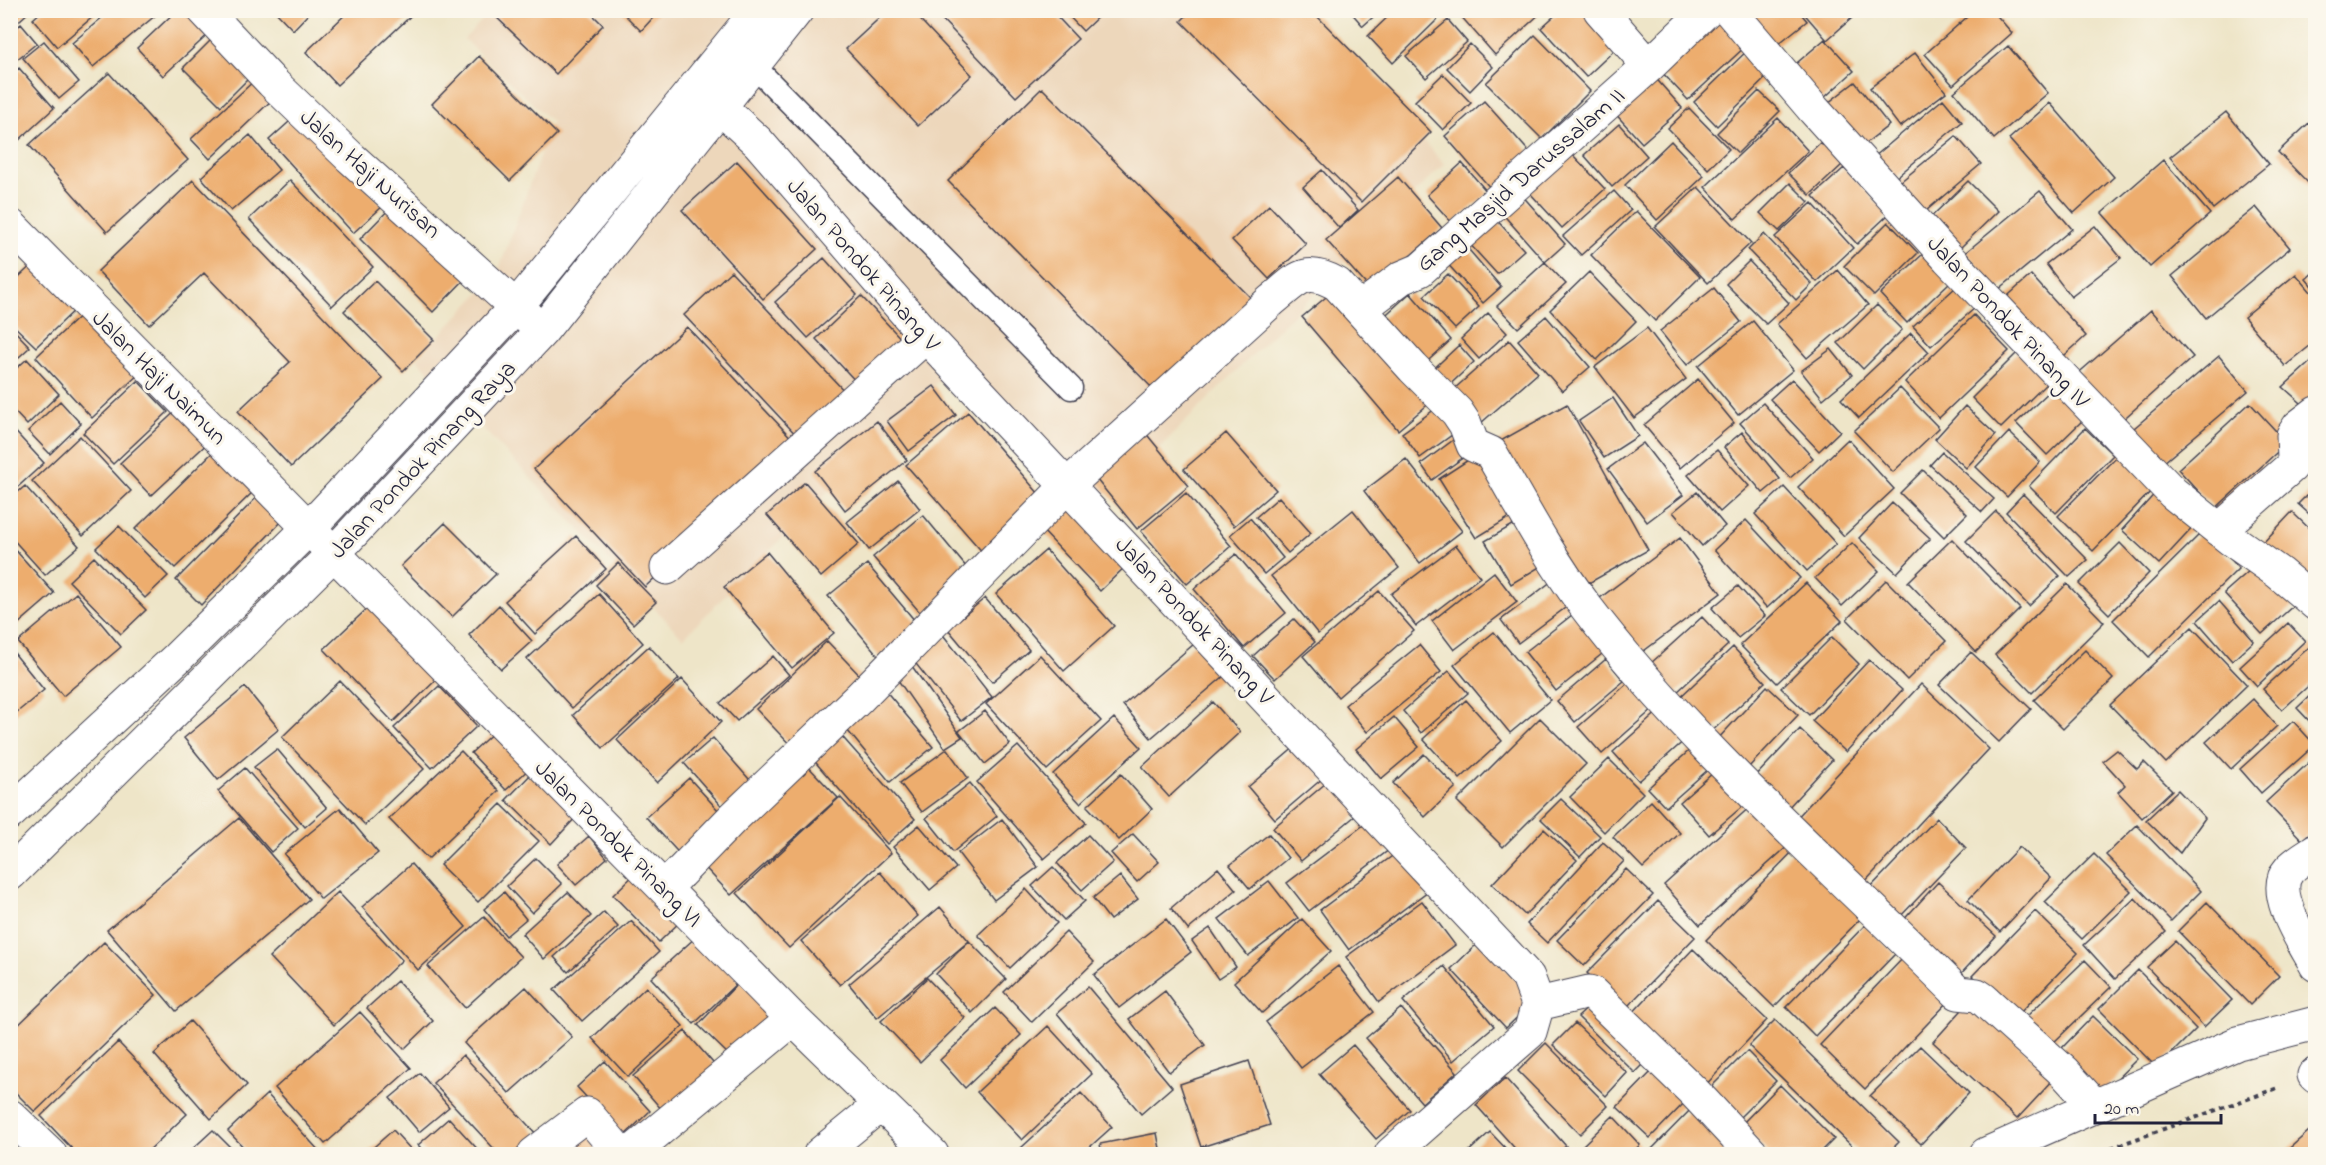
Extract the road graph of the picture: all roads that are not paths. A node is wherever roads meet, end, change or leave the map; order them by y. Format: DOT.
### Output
graph roads {
  1 [pos="204,10"];
  2 [pos="758,10"];
  3 [pos="797,10"];
  4 [pos="1600,10"];
  5 [pos="1707,10"];
  6 [pos="1729,10"];
  7 [pos="742,55"];
  8 [pos="1649,66"];
  9 [pos="697,86"];
  10 [pos="720,108"];
  11 [pos="16,243"];
  12 [pos="516,307"];
  13 [pos="1360,309"];
  14 [pos="542,331"];
  15 [pos="926,336"];
  16 [pos="1071,388"];
  17 [pos="2316,413"];
  18 [pos="1068,485"];
  19 [pos="309,528"];
  20 [pos="2219,530"];
  21 [pos="333,554"];
  22 [pos="667,568"];
  23 [pos="2316,604"];
  24 [pos="10,813"];
  25 [pos="2316,850"];
  26 [pos="10,874"];
  27 [pos="665,888"];
  28 [pos="2316,965"];
  29 [pos="1538,1004"];
  30 [pos="793,1019"];
  31 [pos="2316,1023"];
  32 [pos="880,1105"];
  33 [pos="2096,1106"];
  34 [pos="10,1116"];
  35 [pos="50,1155"];
  36 [pos="534,1155"];
  37 [pos="621,1155"];
  38 [pos="630,1155"];
  39 [pos="820,1155"];
  40 [pos="932,1155"];
  41 [pos="1391,1155"];
  42 [pos="1752,1155"];
  43 [pos="1986,1155"];
  1 -- 12 [label="street, Jalan Haji Nurisan"];
  2 -- 7 [label="street, Jalan Pondok Pinang Raya"];
  3 -- 7 [label="street, Jalan Pondok Pinang Raya"];
  4 -- 8 [label="street"];
  5 -- 8 [label="street, Gang Masjid Darussalam II"];
  6 -- 20 [label="street, Jalan Pondok Pinang IV"];
  7 -- 9 [label="street, Jalan Pondok Pinang Raya"];
  7 -- 10 [label="street, Jalan Pondok Pinang Raya"];
  7 -- 16 [label="lane"];
  8 -- 13 [label="street, Gang Masjid Darussalam II"];
  9 -- 10 [label="street, Jalan Pondok Pinang V"];
  9 -- 12 [label="street, Jalan Pondok Pinang Raya"];
  10 -- 14 [label="street, Jalan Pondok Pinang Raya"];
  10 -- 15 [label="street, Jalan Pondok Pinang V"];
  11 -- 19 [label="street, Jalan Haji Naimun"];
  12 -- 14 [label="street, Jalan Haji Nurisan"];
  12 -- 19 [label="street, Jalan Pondok Pinang Raya"];
  13 -- 18 [label="street"];
  13 -- 33 [label="street"];
  14 -- 21 [label="street, Jalan Pondok Pinang Raya"];
  15 -- 18 [label="street, Jalan Pondok Pinang V"];
  15 -- 22 [label="street"];
  17 -- 20 [label="street"];
  18 -- 27 [label="street"];
  18 -- 29 [label="street, Jalan Pondok Pinang V"];
  19 -- 21 [label="street, Jalan Pondok Pinang VI"];
  19 -- 24 [label="street, Jalan Pondok Pinang Raya"];
  20 -- 23 [label="street, Jalan Pondok Pinang IV"];
  21 -- 26 [label="street, Jalan Pondok Pinang Raya"];
  21 -- 27 [label="street, Jalan Pondok Pinang VI"];
  25 -- 28 [label="street"];
  27 -- 30 [label="street, Jalan Pondok Pinang VI"];
  29 -- 41 [label="street"];
  29 -- 42 [label="street"];
  30 -- 32 [label="street, Jalan Pondok Pinang VI"];
  30 -- 38 [label="street"];
  31 -- 33 [label="street"];
  32 -- 39 [label="street"];
  32 -- 40 [label="street, Jalan Pondok Pinang VI"];
  33 -- 43 [label="street"];
  34 -- 35 [label="street"];
  36 -- 37 [label="street"];
}
